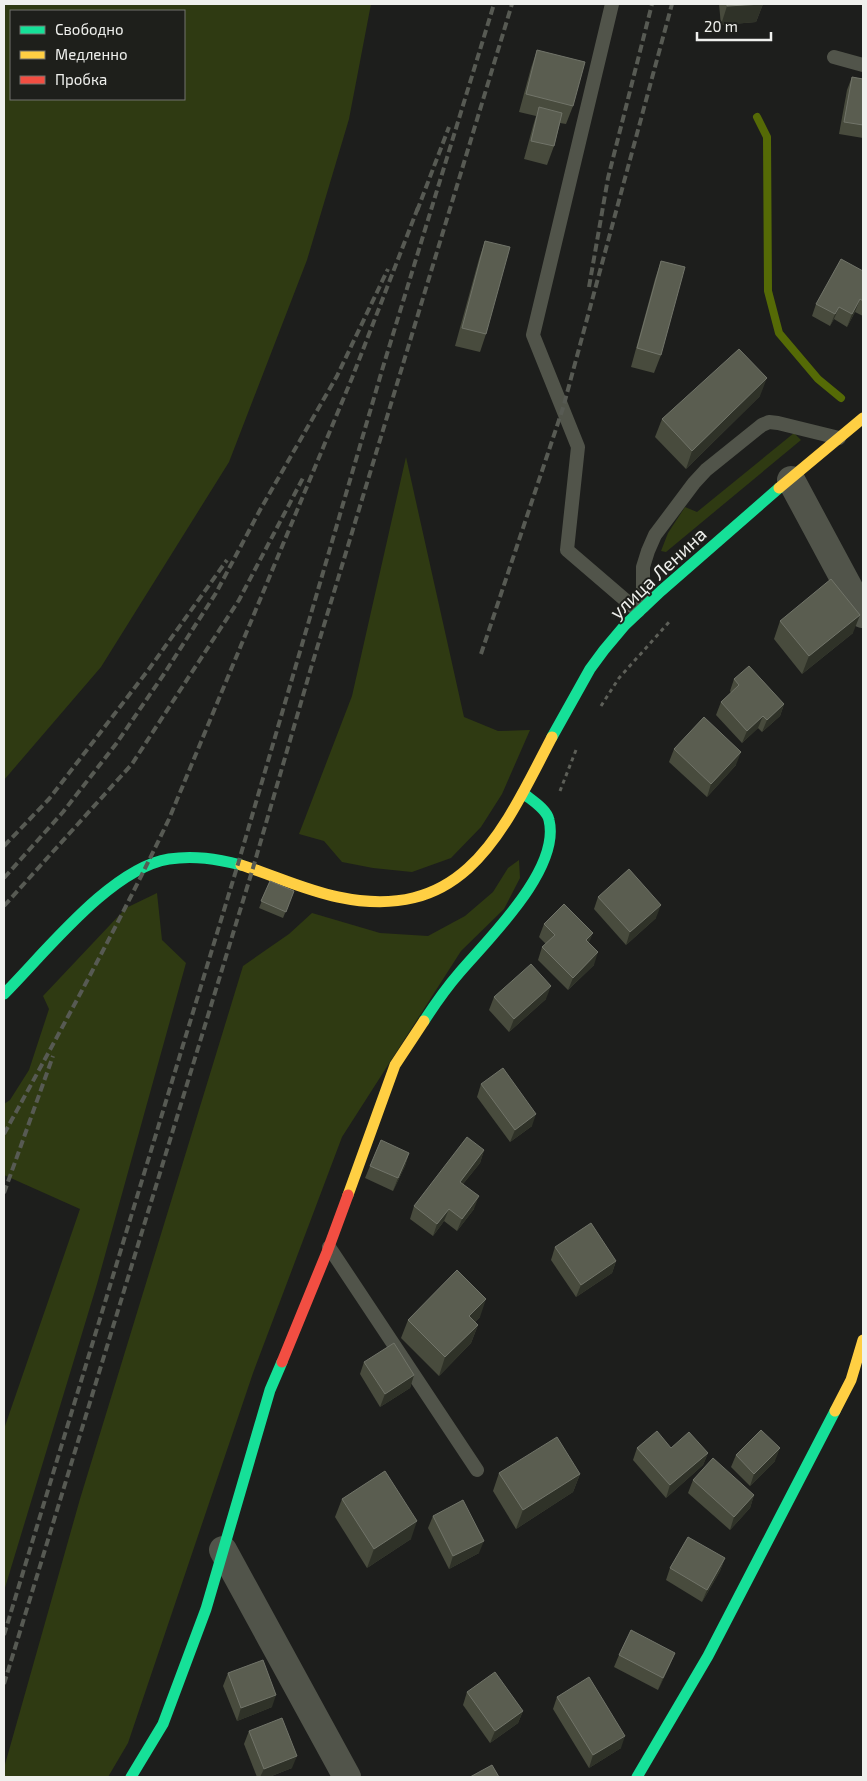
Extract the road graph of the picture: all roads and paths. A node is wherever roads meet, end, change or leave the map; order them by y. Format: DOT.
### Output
graph roads {
  1 [pos="612,4"];
  2 [pos="834,57"];
  3 [pos="863,65"];
  4 [pos="863,418"];
  5 [pos="839,438"];
  6 [pos="791,480"];
  7 [pos="640,609"];
  8 [pos="863,614"];
  9 [pos="675,616"];
  10 [pos="599,709"];
  11 [pos="577,749"];
  12 [pos="523,793"];
  13 [pos="549,817"];
  14 [pos="4,994"];
  15 [pos="328,1247"];
  16 [pos="863,1340"];
  17 [pos="477,1470"];
  18 [pos="223,1550"];
  19 [pos="131,1777"];
  20 [pos="347,1777"];
  21 [pos="637,1777"];
  1 -- 7 [label="lane"];
  2 -- 3 [label="lane"];
  4 -- 5 [label="street, улица Ленина"];
  5 -- 6 [label="street, улица Ленина"];
  5 -- 7 [label="lane"];
  6 -- 7 [label="street, улица Ленина"];
  6 -- 8 [label="street"];
  7 -- 12 [label="street, улица Ленина"];
  9 -- 10 [label="path"];
  11 -- 13 [label="path"];
  12 -- 13 [label="street"];
  12 -- 14 [label="street, улица Ленина"];
  13 -- 15 [label="street"];
  15 -- 17 [label="lane"];
  15 -- 18 [label="street"];
  16 -- 21 [label="street"];
  18 -- 19 [label="street"];
  18 -- 20 [label="street"];
}
